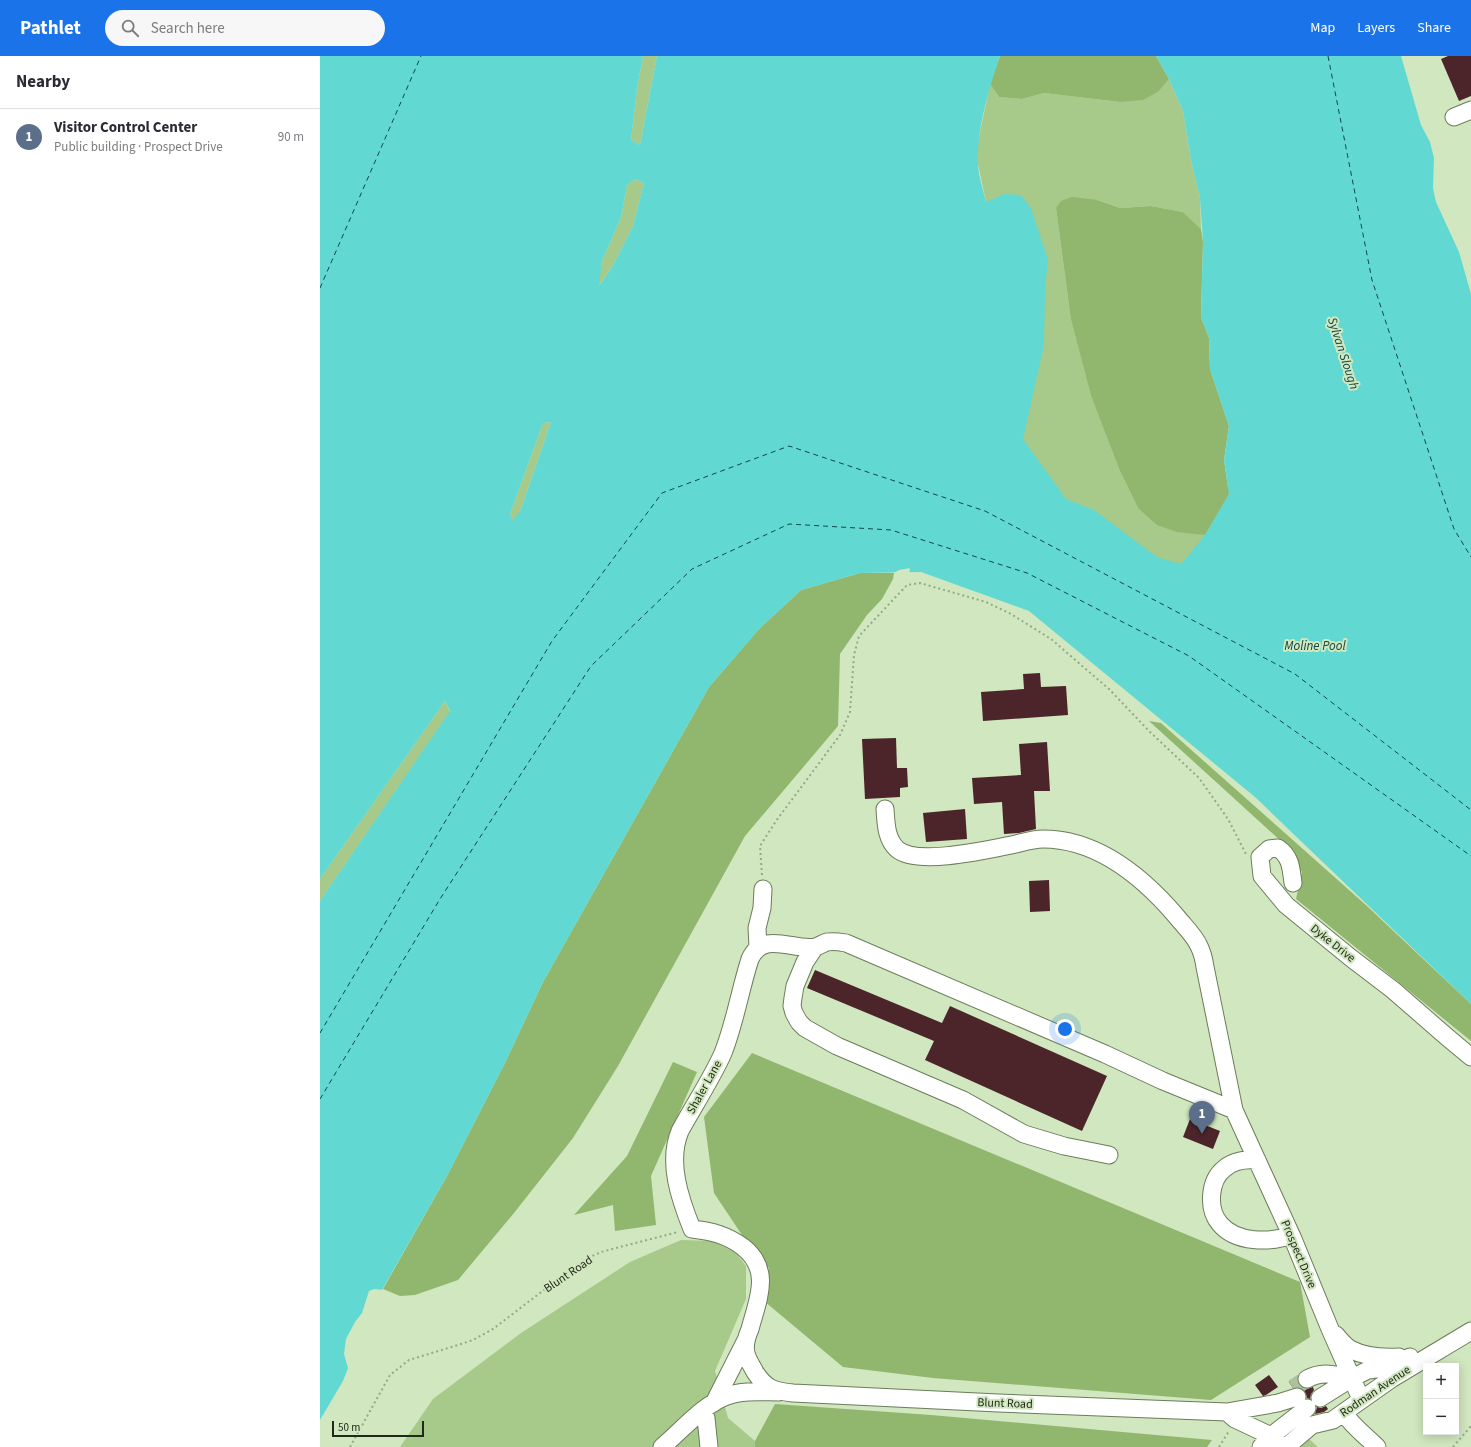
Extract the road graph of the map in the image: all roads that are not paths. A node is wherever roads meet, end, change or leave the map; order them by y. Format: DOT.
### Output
graph roads {
  1 [pos="1471,110"];
  2 [pos="1454,117"];
  3 [pos="885,810"];
  4 [pos="1293,883"];
  5 [pos="763,889"];
  6 [pos="758,947"];
  7 [pos="815,947"];
  8 [pos="1471,1057"];
  9 [pos="1234,1110"];
  10 [pos="1109,1155"];
  11 [pos="1257,1160"];
  12 [pos="692,1229"];
  13 [pos="1291,1236"];
  14 [pos="1330,1329"];
  15 [pos="1468,1333"];
  16 [pos="746,1340"];
  17 [pos="1420,1352"];
  18 [pos="1352,1378"];
  19 [pos="784,1392"];
  20 [pos="1305,1394"];
  21 [pos="1361,1399"];
  22 [pos="708,1407"];
  23 [pos="1344,1413"];
  24 [pos="1235,1418"];
  25 [pos="1266,1441"];
  26 [pos="662,1447"];
  27 [pos="708,1447"];
  28 [pos="1251,1447"];
  29 [pos="1286,1447"];
  30 [pos="1377,1447"];
  1 -- 2 [label="street"];
  3 -- 9 [label="street, Prospect Drive"];
  4 -- 8 [label="street, Dyke Drive"];
  5 -- 6 [label="street"];
  6 -- 7 [label="street"];
  6 -- 12 [label="street, Shaler Lane"];
  7 -- 9 [label="street"];
  7 -- 10 [label="street"];
  9 -- 11 [label="street, Prospect Drive"];
  11 -- 13 [label="street, Prospect Drive"];
  11 -- 13 [label="street"];
  12 -- 16 [label="street, Blunt Road"];
  13 -- 14 [label="street, Prospect Drive"];
  14 -- 17 [label="street"];
  14 -- 18 [label="street, Prospect Drive"];
  15 -- 17 [label="street, Rodman Avenue"];
  15 -- 21 [label="street, Rodman Avenue"];
  16 -- 19 [label="street, Blunt Road"];
  16 -- 22 [label="street, Blunt Road"];
  17 -- 18 [label="street, Rodman Avenue"];
  18 -- 20 [label="street, Rodman Avenue"];
  18 -- 20 [label="street, Blunt Road"];
  18 -- 21 [label="street, Prospect Drive"];
  19 -- 22 [label="street, Blunt Road"];
  19 -- 24 [label="street, Blunt Road"];
  20 -- 24 [label="street, Blunt Road"];
  20 -- 25 [label="street"];
  21 -- 23 [label="street, Rodman Avenue"];
  22 -- 26 [label="street"];
  22 -- 27 [label="street"];
  23 -- 29 [label="street, Rodman Avenue"];
  23 -- 30 [label="street"];
  24 -- 25 [label="street, Blunt Road"];
  24 -- 28 [label="street"];
  25 -- 29 [label="street, Blunt Road"];
}
